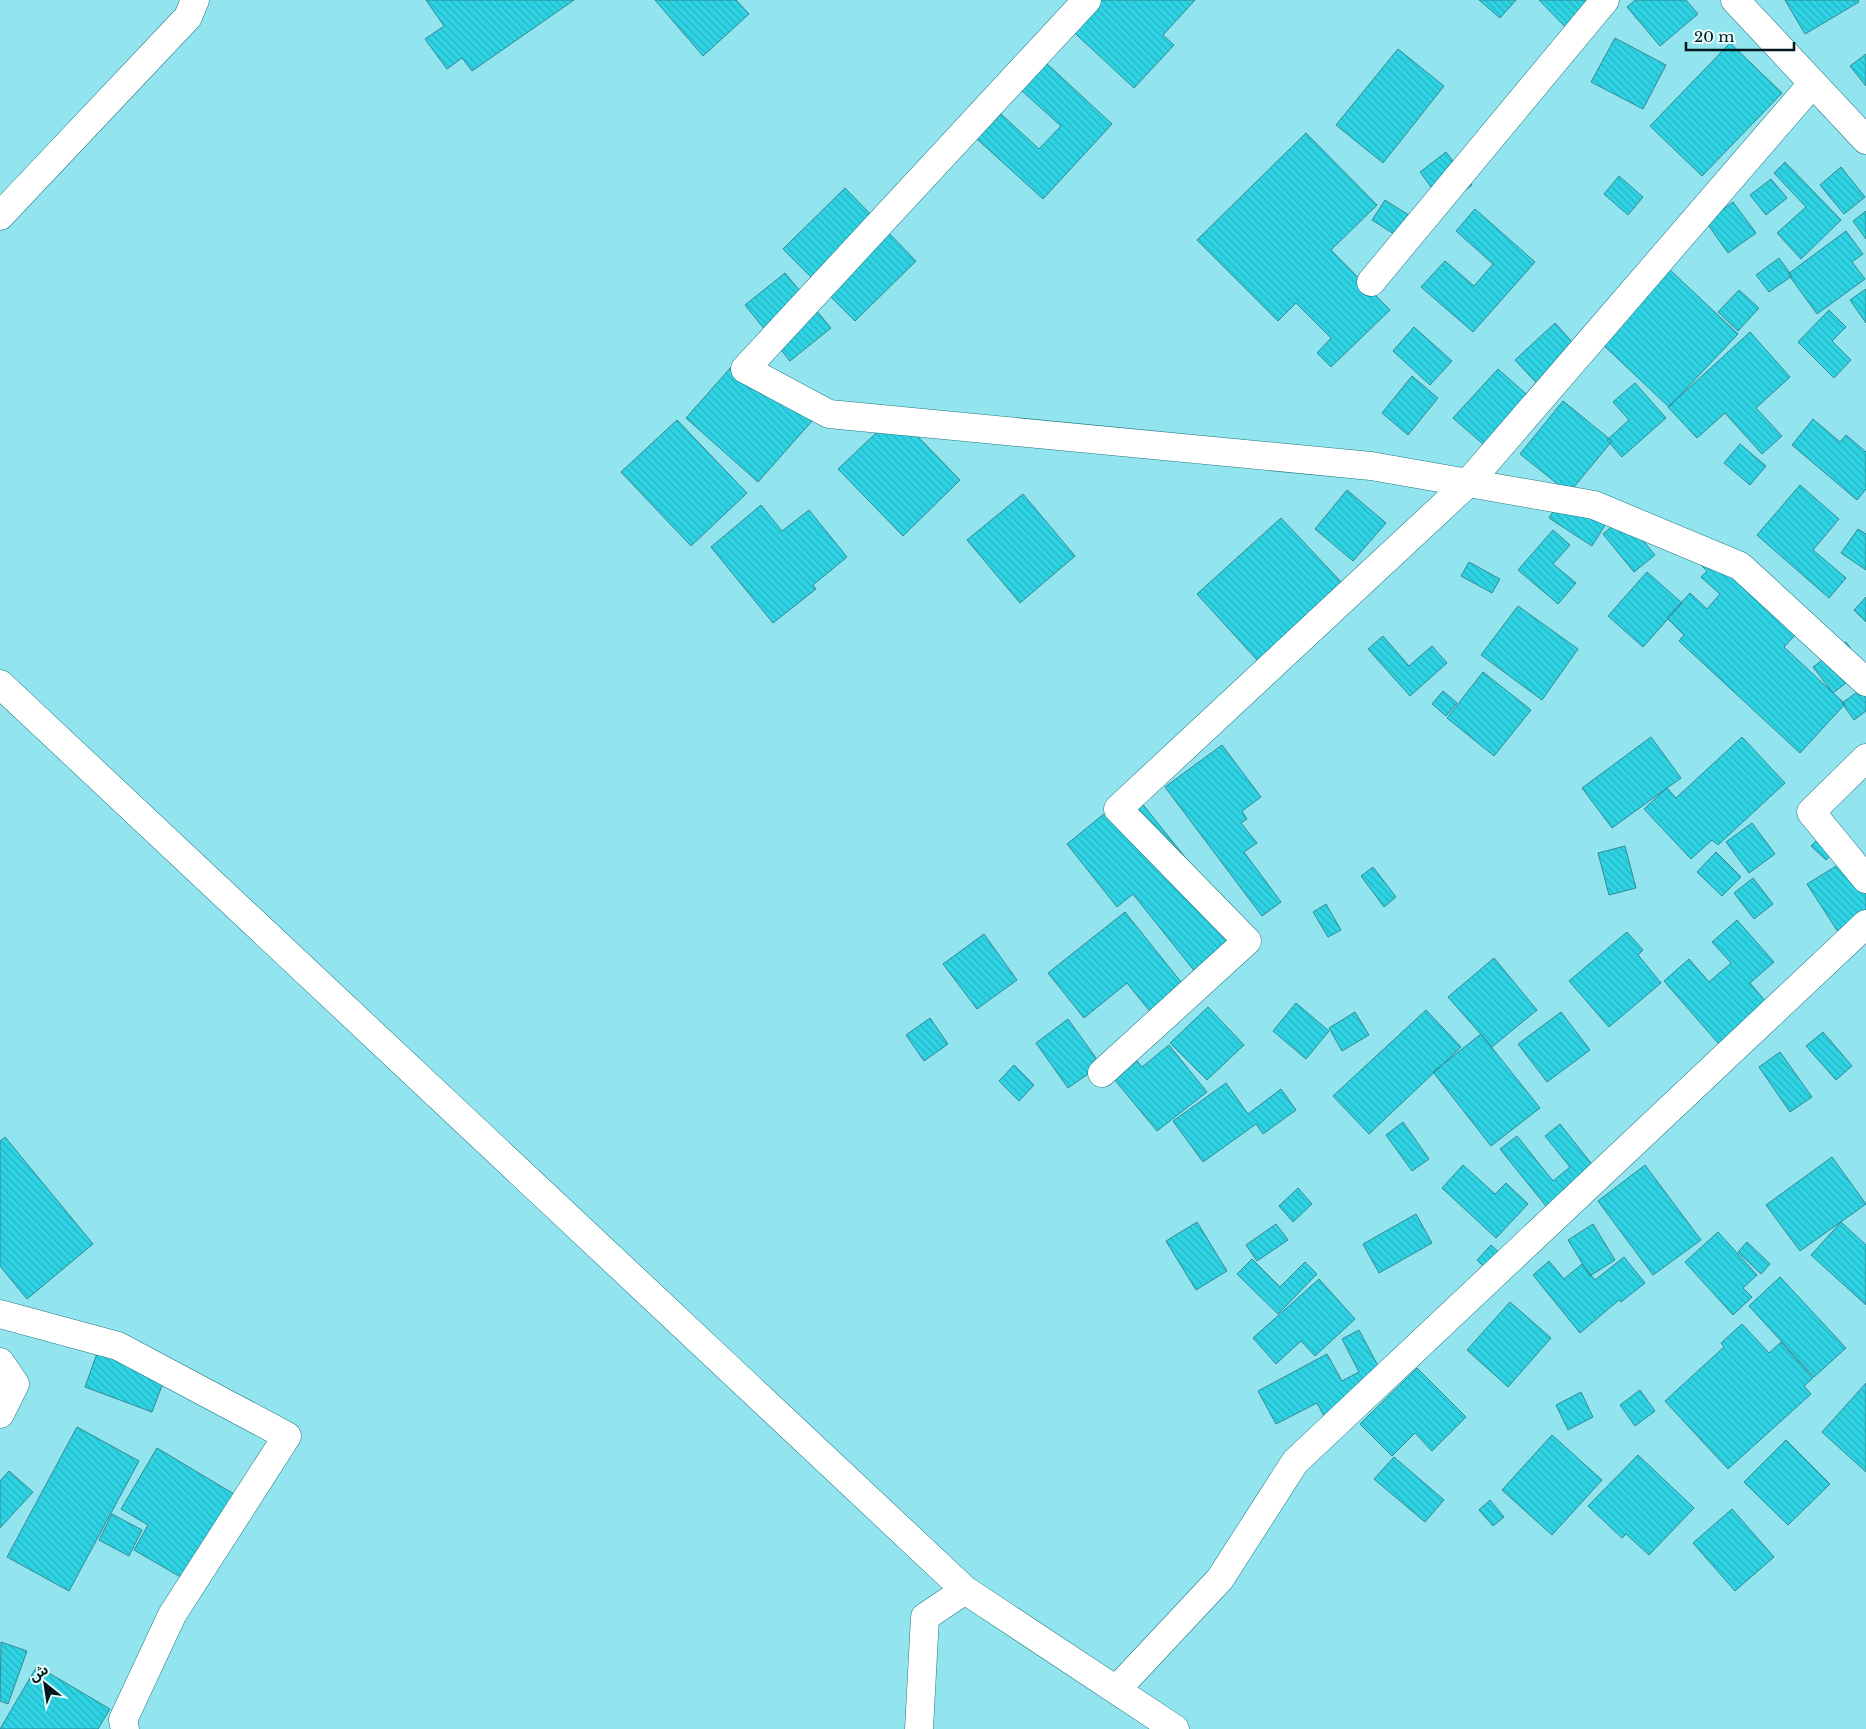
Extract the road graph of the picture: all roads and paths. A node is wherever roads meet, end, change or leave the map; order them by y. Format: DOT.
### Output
graph roads {
  1 [pos="196,0"];
  2 [pos="1087,0"];
  3 [pos="1605,0"];
  4 [pos="1735,0"];
  5 [pos="1812,83"];
  6 [pos="1866,140"];
  7 [pos="0,216"];
  8 [pos="1371,282"];
  9 [pos="1468,483"];
  10 [pos="1866,682"];
  11 [pos="0,684"];
  12 [pos="1866,758"];
  13 [pos="1866,879"];
  14 [pos="1866,924"];
  15 [pos="1102,1073"];
  16 [pos="0,1314"];
  17 [pos="0,1362"];
  18 [pos="0,1414"];
  19 [pos="965,1590"];
  20 [pos="1117,1689"];
  21 [pos="125,1729"];
  22 [pos="919,1729"];
  23 [pos="1175,1729"];
  1 -- 7 [label="street"];
  2 -- 9 [label="street"];
  3 -- 8 [label="street"];
  4 -- 5 [label="street"];
  5 -- 6 [label="street"];
  5 -- 9 [label="street"];
  9 -- 10 [label="street"];
  9 -- 15 [label="street"];
  11 -- 19 [label="street"];
  12 -- 13 [label="street"];
  14 -- 20 [label="street"];
  16 -- 21 [label="street"];
  17 -- 18 [label="street"];
  19 -- 20 [label="street"];
  19 -- 22 [label="street"];
  20 -- 23 [label="street"];
}
